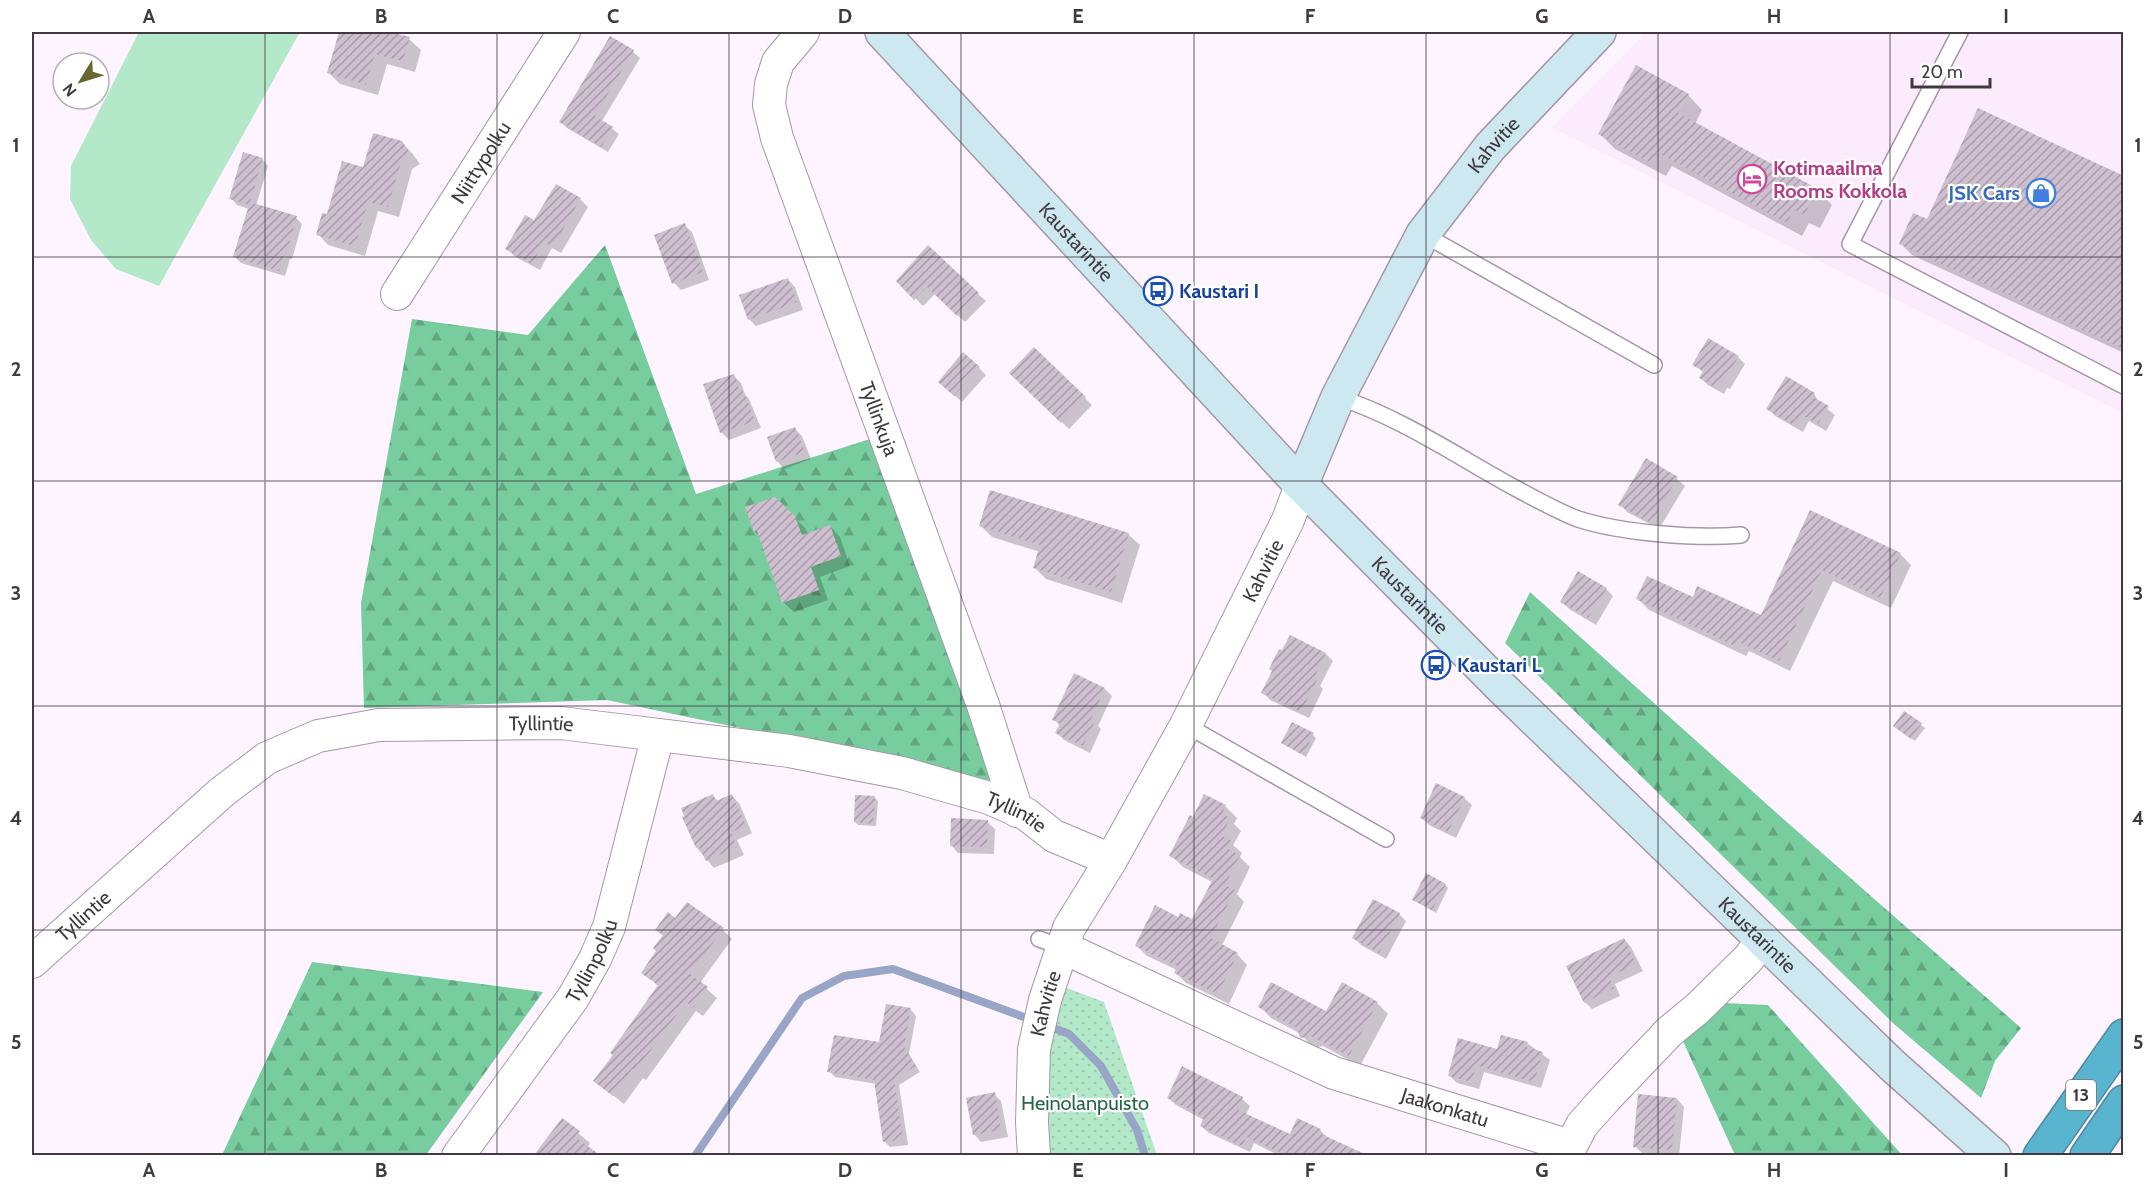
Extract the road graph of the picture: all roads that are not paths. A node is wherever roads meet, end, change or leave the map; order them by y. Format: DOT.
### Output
graph roads {
  1 [pos="564,32"];
  2 [pos="803,32"];
  3 [pos="882,32"];
  4 [pos="1599,32"];
  5 [pos="1960,32"];
  6 [pos="1423,234"];
  7 [pos="396,294"];
  8 [pos="1654,365"];
  9 [pos="2124,386"];
  10 [pos="1338,397"];
  11 [pos="1301,485"];
  12 [pos="1741,535"];
  13 [pos="1186,725"];
  14 [pos="658,735"];
  15 [pos="1017,811"];
  16 [pos="1386,839"];
  17 [pos="1111,860"];
  18 [pos="1763,939"];
  19 [pos="1050,943"];
  20 [pos="32,962"];
  21 [pos="2124,1036"];
  22 [pos="2124,1102"];
  23 [pos="1568,1151"];
  24 [pos="458,1155"];
  25 [pos="1034,1155"];
  26 [pos="1994,1155"];
  27 [pos="2040,1155"];
  28 [pos="2087,1155"];
  1 -- 7 [label="street, Niittypolku"];
  2 -- 15 [label="street, Tyllinkuja"];
  3 -- 11 [label="street, Kaustarintie"];
  4 -- 6 [label="street, Kahvitie"];
  5 -- 9 [label="lane"];
  6 -- 8 [label="lane"];
  6 -- 10 [label="street, Kahvitie"];
  10 -- 11 [label="street, Kahvitie"];
  10 -- 12 [label="lane"];
  11 -- 13 [label="street, Kahvitie"];
  11 -- 18 [label="street, Kaustarintie"];
  13 -- 16 [label="lane"];
  13 -- 17 [label="street, Kahvitie"];
  14 -- 15 [label="street, Tyllintie"];
  14 -- 20 [label="street, Tyllintie"];
  14 -- 24 [label="street, Tyllinpolku"];
  15 -- 17 [label="street, Tyllintie"];
  17 -- 19 [label="street, Kahvitie"];
  18 -- 23 [label="street, Jaakonkatu"];
  18 -- 26 [label="street, Kaustarintie"];
  19 -- 23 [label="street, Jaakonkatu"];
  19 -- 25 [label="street, Kahvitie"];
  21 -- 27 [label="highway, 13"];
  22 -- 28 [label="highway, 13"];
}
